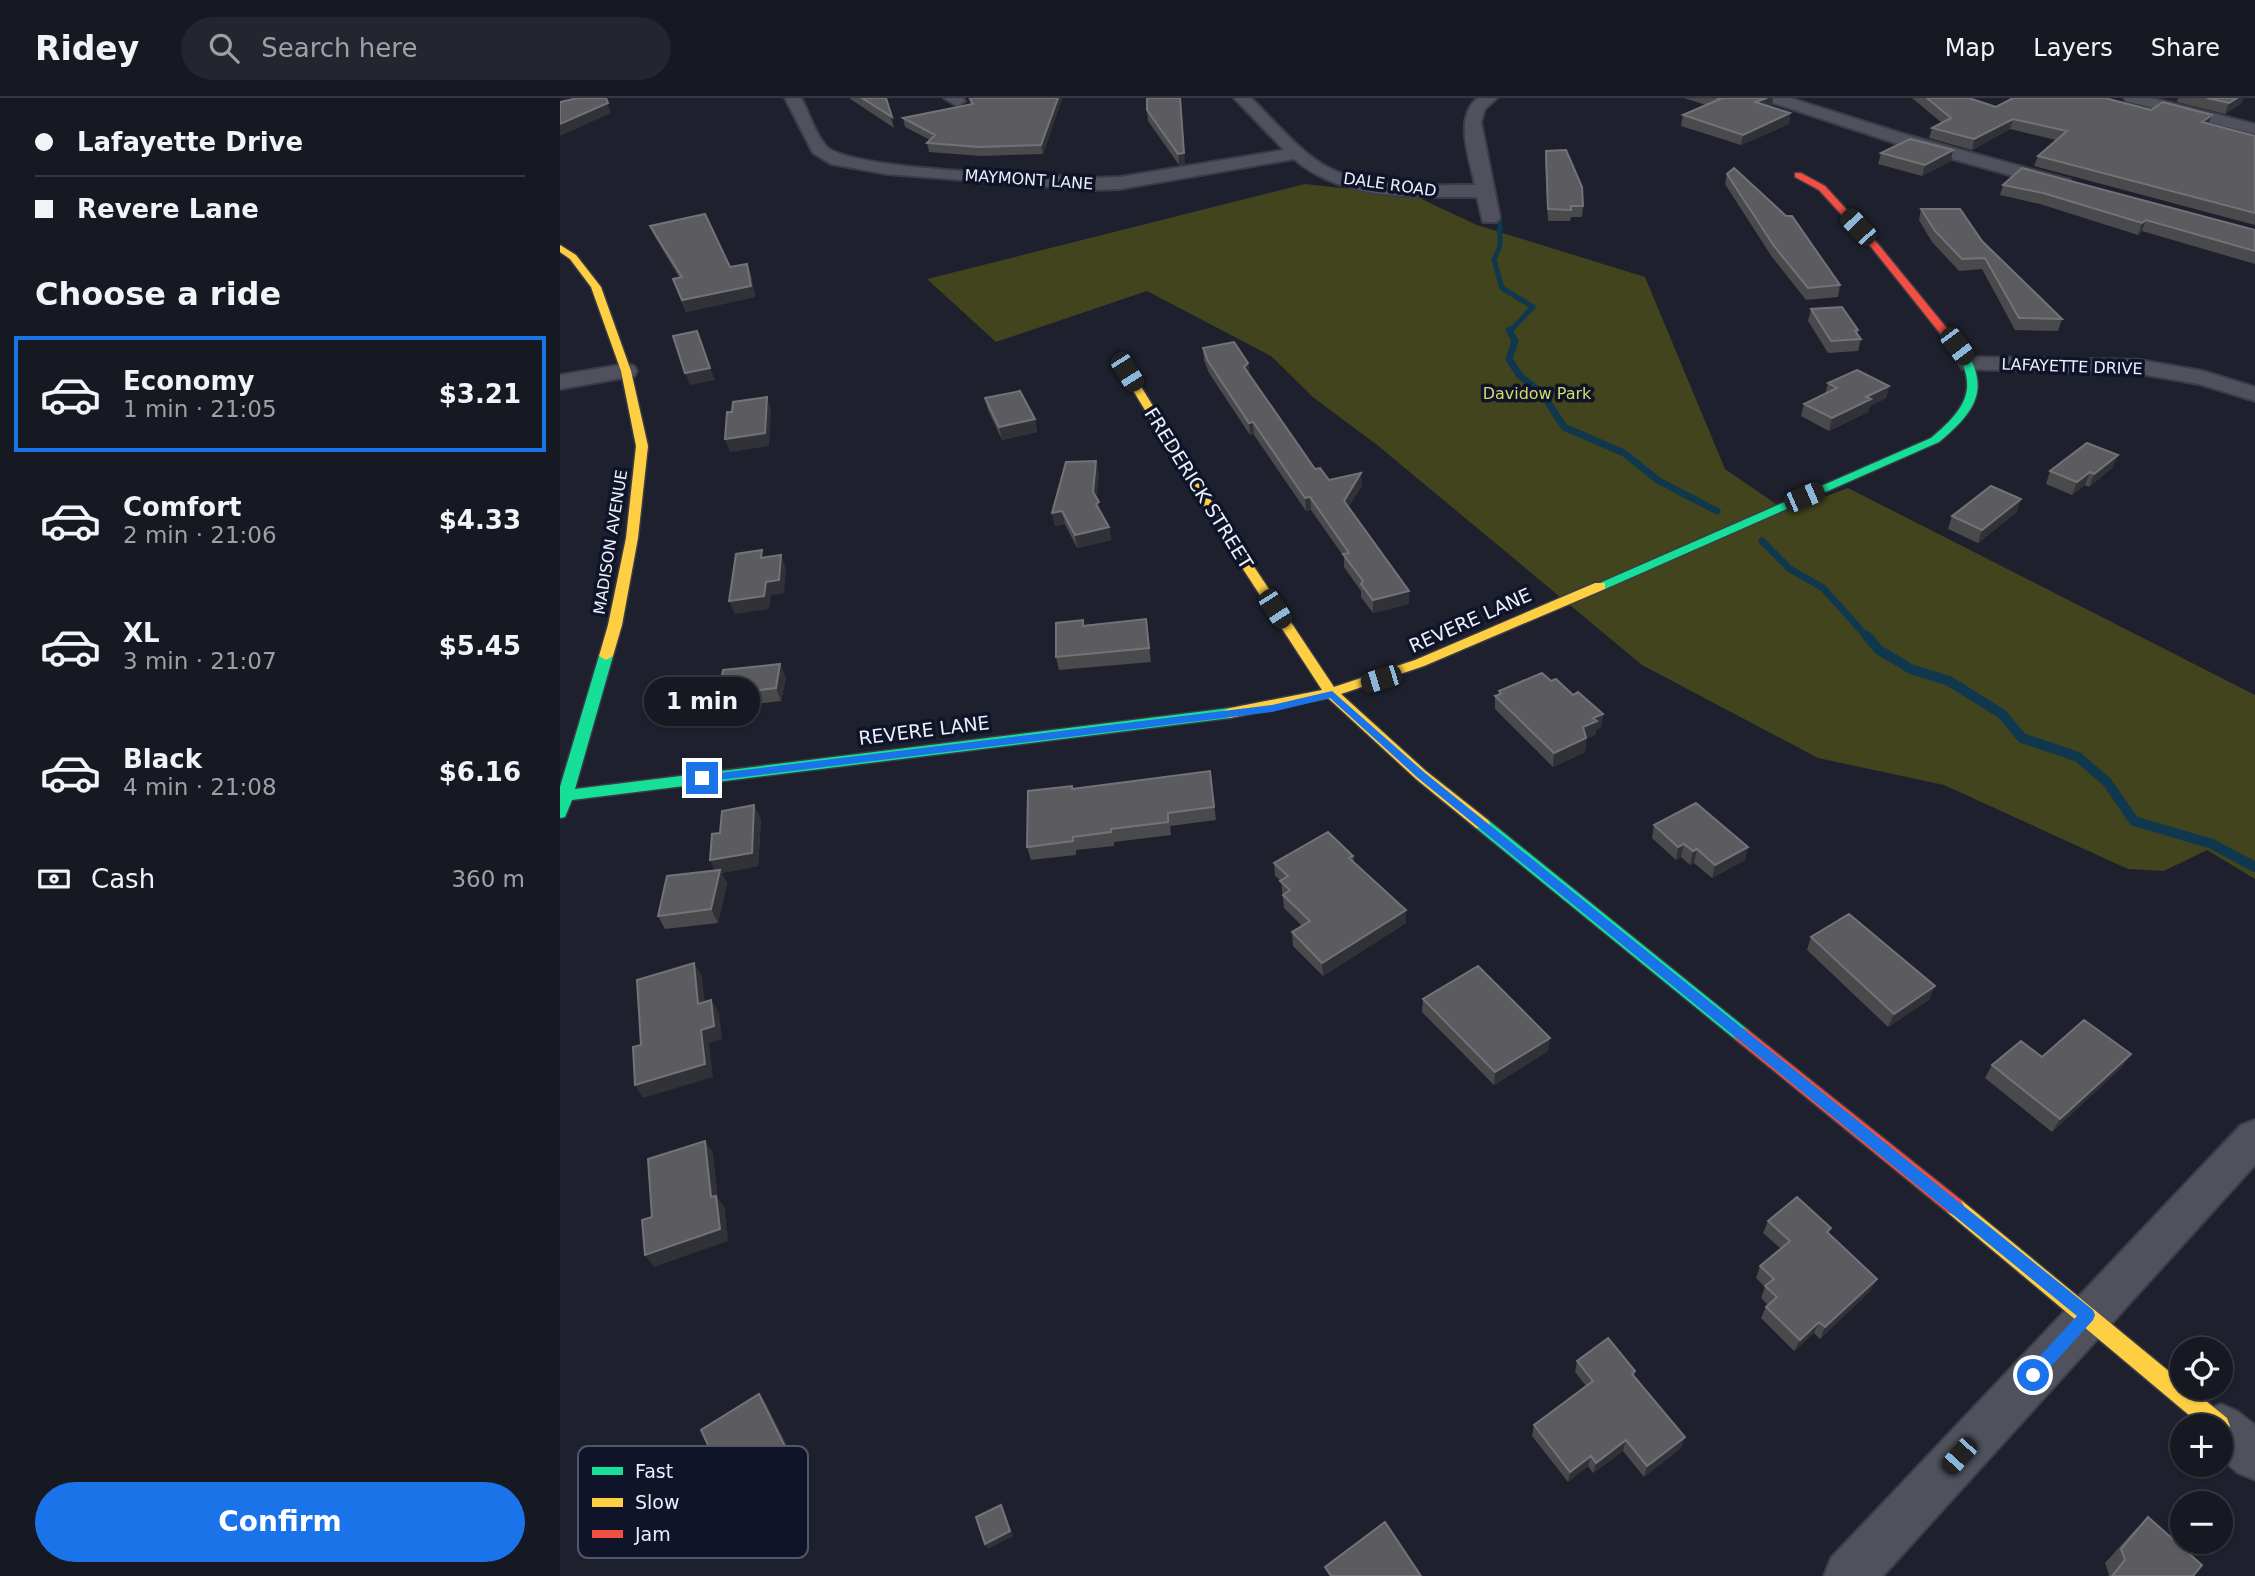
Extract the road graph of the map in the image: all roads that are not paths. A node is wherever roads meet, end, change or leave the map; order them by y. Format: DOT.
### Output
graph roads {
  1 [pos="793,98"];
  2 [pos="1242,98"];
  3 [pos="1489,98"];
  4 [pos="1773,98"];
  5 [pos="2132,98"];
  6 [pos="1847,103"];
  7 [pos="1822,114"];
  8 [pos="2255,130"];
  9 [pos="1298,153"];
  10 [pos="1798,175"];
  11 [pos="2080,188"];
  12 [pos="1484,191"];
  13 [pos="1490,218"];
  14 [pos="560,248"];
  15 [pos="1970,364"];
  16 [pos="626,371"];
  17 [pos="1127,372"];
  18 [pos="560,382"];
  19 [pos="2255,394"];
  20 [pos="1332,694"];
  21 [pos="566,795"];
  22 [pos="560,813"];
  23 [pos="2255,1137"];
  24 [pos="2088,1315"];
  25 [pos="2205,1414"];
  26 [pos="2233,1438"];
  27 [pos="2255,1456"];
  28 [pos="1849,1576"];
  1 -- 9 [label="street, MAYMONT LANE"];
  2 -- 9 [label="street, DALE ROAD"];
  3 -- 12 [label="street"];
  4 -- 7 [label="street"];
  5 -- 8 [label="street"];
  6 -- 7 [label="street"];
  7 -- 11 [label="street"];
  9 -- 12 [label="street, DALE ROAD"];
  10 -- 15 [label="street"];
  12 -- 13 [label="street"];
  14 -- 16 [label="street, MADISON AVENUE"];
  15 -- 19 [label="street, LAFAYETTE DRIVE"];
  15 -- 20 [label="street, REVERE LANE"];
  16 -- 18 [label="street"];
  16 -- 21 [label="street, MADISON AVENUE"];
  17 -- 20 [label="street, FREDERICK STREET"];
  20 -- 21 [label="street, REVERE LANE"];
  20 -- 24 [label="street, FREDERICK STREET"];
  21 -- 22 [label="street, MADISON AVENUE"];
  23 -- 24 [label="street"];
  24 -- 25 [label="street, FREDERICK STREET"];
  24 -- 28 [label="street"];
  26 -- 27 [label="street, FREDERICK STREET"];
}
